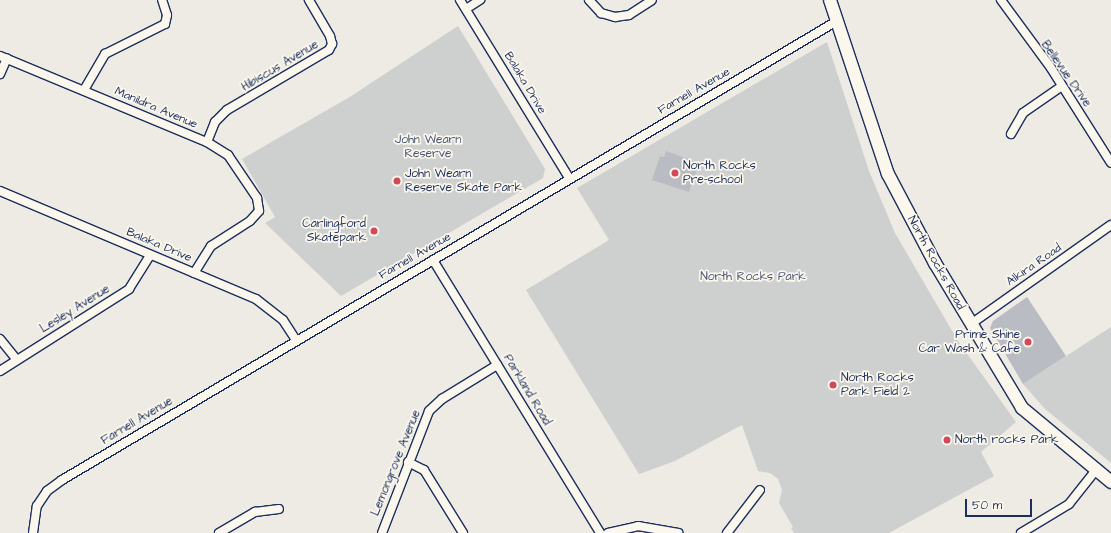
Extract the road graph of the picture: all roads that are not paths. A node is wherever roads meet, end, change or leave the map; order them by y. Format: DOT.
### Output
graph roads {
  1 [pos="162,0"];
  2 [pos="310,0"];
  3 [pos="460,0"];
  4 [pos="480,0"];
  5 [pos="589,0"];
  6 [pos="652,0"];
  7 [pos="830,0"];
  8 [pos="1001,0"];
  9 [pos="466,8"];
  10 [pos="837,21"];
  11 [pos="3,57"];
  12 [pos="0,74"];
  13 [pos="1062,86"];
  14 [pos="84,90"];
  15 [pos="1011,134"];
  16 [pos="207,142"];
  17 [pos="1111,163"];
  18 [pos="569,178"];
  19 [pos="0,191"];
  20 [pos="1111,225"];
  21 [pos="150,255"];
  22 [pos="433,260"];
  23 [pos="194,272"];
  24 [pos="971,324"];
  25 [pos="0,339"];
  26 [pos="296,340"];
  27 [pos="16,359"];
  28 [pos="497,365"];
  29 [pos="0,371"];
  30 [pos="408,462"];
  31 [pos="1096,470"];
  32 [pos="1111,482"];
  33 [pos="760,490"];
  34 [pos="279,509"];
  35 [pos="33,533"];
  36 [pos="219,533"];
  37 [pos="382,533"];
  38 [pos="463,533"];
  39 [pos="600,533"];
  40 [pos="608,533"];
  41 [pos="678,533"];
  42 [pos="727,533"];
  43 [pos="1021,533"];
  1 -- 14 [label="street"];
  2 -- 16 [label="street, Hibiscus Avenue"];
  3 -- 9 [label="street, Balaka Drive"];
  4 -- 9 [label="street"];
  5 -- 6 [label="street"];
  7 -- 10 [label="main road, North Rocks Road"];
  8 -- 13 [label="street, Bellevue Drive"];
  9 -- 18 [label="street, Balaka Drive"];
  10 -- 18 [label="street, Farnell Avenue"];
  10 -- 24 [label="main road, North Rocks Road"];
  11 -- 12 [label="street"];
  11 -- 14 [label="street, Manildra Avenue"];
  13 -- 15 [label="street"];
  13 -- 17 [label="street, Bellevue Drive"];
  14 -- 16 [label="street, Manildra Avenue"];
  16 -- 23 [label="street, Manildra Avenue"];
  18 -- 22 [label="street, Farnell Avenue"];
  19 -- 21 [label="street, Balaka Drive"];
  20 -- 24 [label="street, Alkira Road"];
  21 -- 23 [label="street, Balaka Drive"];
  21 -- 27 [label="street, Lesley Avenue"];
  22 -- 26 [label="street, Farnell Avenue"];
  22 -- 28 [label="street, Parkland Road"];
  23 -- 26 [label="street, Balaka Drive"];
  24 -- 31 [label="main road, North Rocks Road"];
  25 -- 27 [label="street"];
  26 -- 35 [label="street, Farnell Avenue"];
  27 -- 29 [label="street, Lesley Avenue"];
  28 -- 30 [label="street, Lemongrove Avenue"];
  28 -- 39 [label="street, Parkland Road"];
  30 -- 37 [label="street, Lemongrove Avenue"];
  30 -- 38 [label="street"];
  31 -- 32 [label="main road, North Rocks Road"];
  31 -- 43 [label="street"];
  33 -- 42 [label="street"];
  34 -- 36 [label="street"];
  40 -- 41 [label="street"];
}
